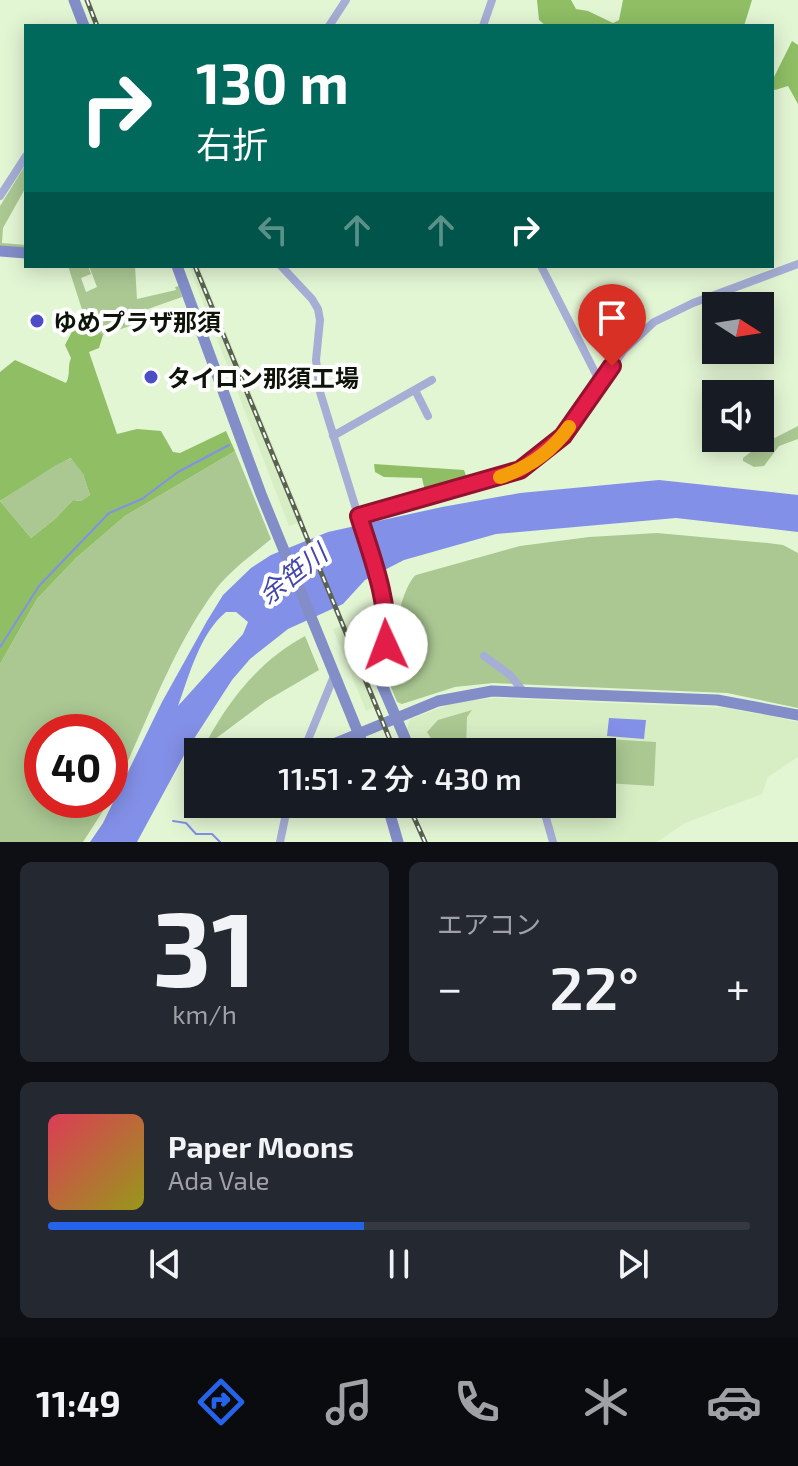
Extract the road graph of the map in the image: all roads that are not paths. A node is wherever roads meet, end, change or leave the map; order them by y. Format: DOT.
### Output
graph roads {
  1 [pos="74,0"];
  2 [pos="346,0"];
  3 [pos="492,0"];
  4 [pos="83,24"];
  5 [pos="330,24"];
  6 [pos="484,24"];
  7 [pos="24,159"];
  8 [pos="0,196"];
  9 [pos="0,251"];
  10 [pos="24,253"];
  11 [pos="798,264"];
  12 [pos="178,268"];
  13 [pos="283,268"];
  14 [pos="542,268"];
  15 [pos="432,380"];
  16 [pos="600,382"];
  17 [pos="415,390"];
  18 [pos="428,416"];
  19 [pos="333,436"];
  20 [pos="359,516"];
  21 [pos="382,593"];
  22 [pos="484,656"];
  23 [pos="334,676"];
  24 [pos="523,691"];
  25 [pos="798,715"];
  26 [pos="395,717"];
  27 [pos="358,733"];
  28 [pos="309,738"];
  29 [pos="346,738"];
  30 [pos="360,738"];
  31 [pos="405,738"];
  32 [pos="285,818"];
  33 [pos="391,818"];
  34 [pos="546,818"];
  35 [pos="280,842"];
  36 [pos="398,842"];
  37 [pos="553,842"];
  1 -- 4 [label="street"];
  2 -- 5 [label="street"];
  3 -- 6 [label="street"];
  7 -- 8 [label="street"];
  9 -- 10 [label="street"];
  11 -- 16 [label="street"];
  12 -- 23 [label="street"];
  13 -- 19 [label="street"];
  14 -- 16 [label="street"];
  15 -- 17 [label="street"];
  16 -- 20 [label="street"];
  17 -- 18 [label="street"];
  17 -- 19 [label="street"];
  19 -- 20 [label="street"];
  20 -- 21 [label="street"];
  21 -- 26 [label="street"];
  22 -- 24 [label="street"];
  23 -- 27 [label="street"];
  23 -- 28 [label="street"];
  24 -- 25 [label="street"];
  24 -- 26 [label="street"];
  26 -- 27 [label="street"];
  26 -- 31 [label="street"];
  27 -- 29 [label="street"];
  27 -- 30 [label="street"];
  32 -- 35 [label="street"];
  33 -- 36 [label="street"];
  34 -- 37 [label="street"];
}
